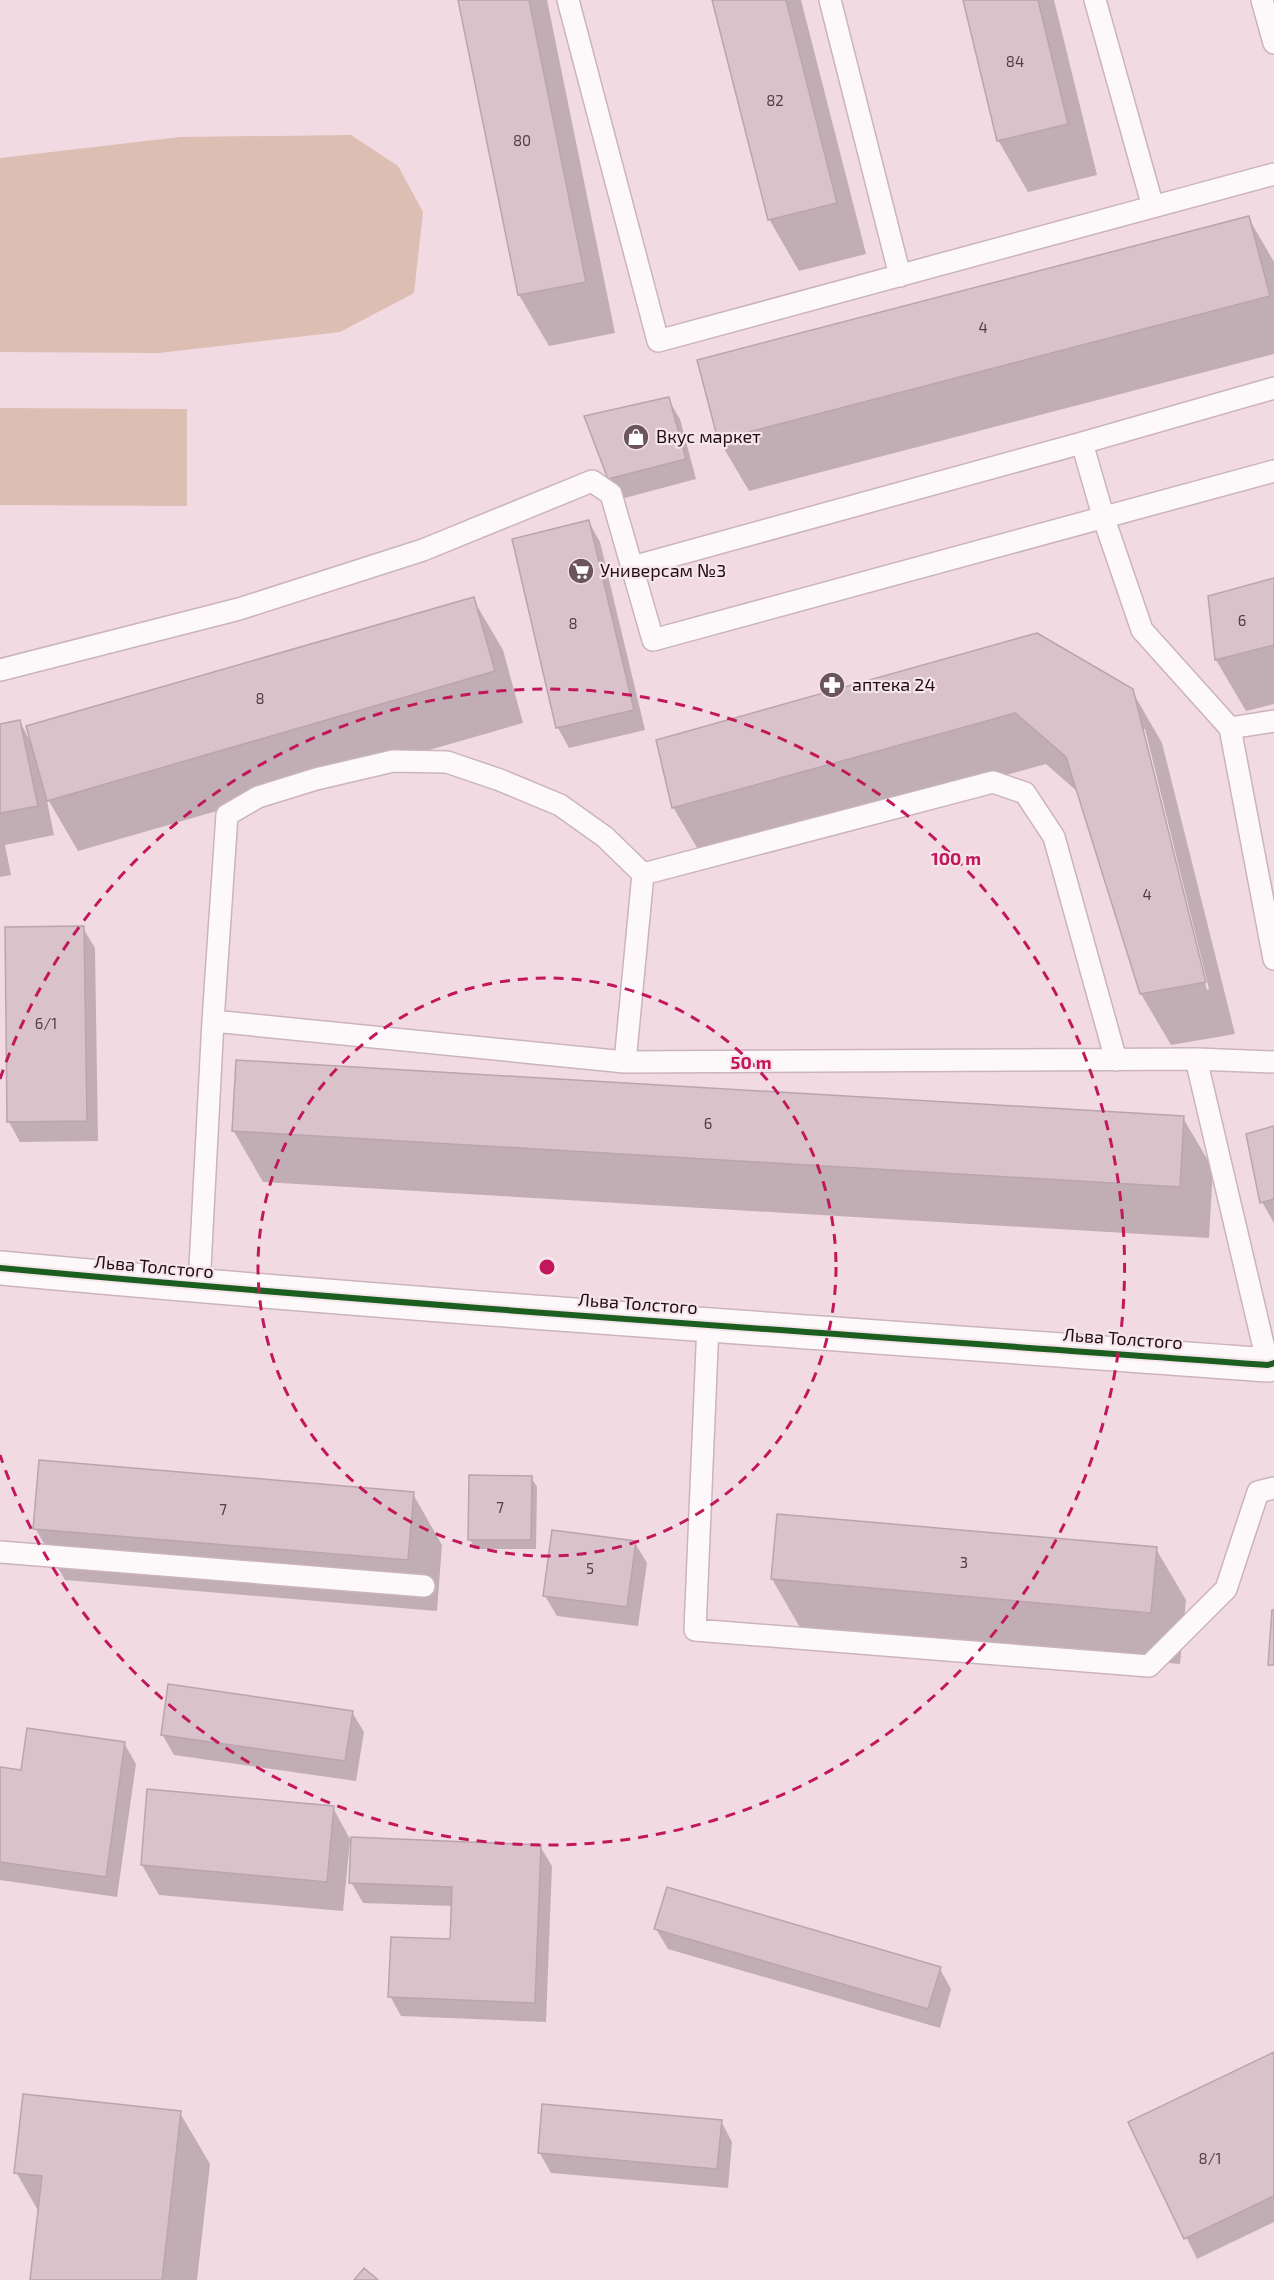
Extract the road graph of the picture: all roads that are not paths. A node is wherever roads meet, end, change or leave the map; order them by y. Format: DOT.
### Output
graph roads {
  1 [pos="568,0"];
  2 [pos="830,0"];
  3 [pos="1095,0"];
  4 [pos="1263,0"];
  5 [pos="1274,43"];
  6 [pos="1274,174"];
  7 [pos="1153,207"];
  8 [pos="900,276"];
  9 [pos="1274,388"];
  10 [pos="1082,443"];
  11 [pos="1274,471"];
  12 [pos="1104,519"];
  13 [pos="632,567"];
  14 [pos="0,670"];
  15 [pos="1274,721"];
  16 [pos="1230,728"];
  17 [pos="644,874"];
  18 [pos="1274,959"];
  19 [pos="213,1022"];
  20 [pos="1196,1059"];
  21 [pos="1116,1060"];
  22 [pos="625,1062"];
  23 [pos="1274,1062"];
  24 [pos="0,1268"];
  25 [pos="199,1286"];
  26 [pos="708,1324"];
  27 [pos="1271,1364"];
  28 [pos="1274,1488"];
  29 [pos="0,1552"];
  30 [pos="424,1586"];
  1 -- 8 [label="lane"];
  2 -- 8 [label="lane"];
  3 -- 7 [label="lane"];
  4 -- 5 [label="lane"];
  6 -- 7 [label="lane"];
  7 -- 8 [label="lane"];
  9 -- 10 [label="lane"];
  10 -- 12 [label="lane"];
  10 -- 13 [label="lane"];
  11 -- 12 [label="lane"];
  12 -- 13 [label="lane"];
  12 -- 16 [label="lane"];
  13 -- 14 [label="lane"];
  15 -- 16 [label="lane"];
  16 -- 18 [label="lane"];
  17 -- 19 [label="lane"];
  17 -- 21 [label="lane"];
  17 -- 22 [label="lane"];
  19 -- 22 [label="lane"];
  19 -- 25 [label="lane"];
  20 -- 21 [label="lane"];
  20 -- 23 [label="lane"];
  20 -- 27 [label="lane"];
  21 -- 22 [label="lane"];
  24 -- 25 [label="street, Льва Толстого"];
  25 -- 26 [label="street, Льва Толстого"];
  26 -- 27 [label="street, Льва Толстого"];
  26 -- 28 [label="lane"];
  29 -- 30 [label="lane"];
}
